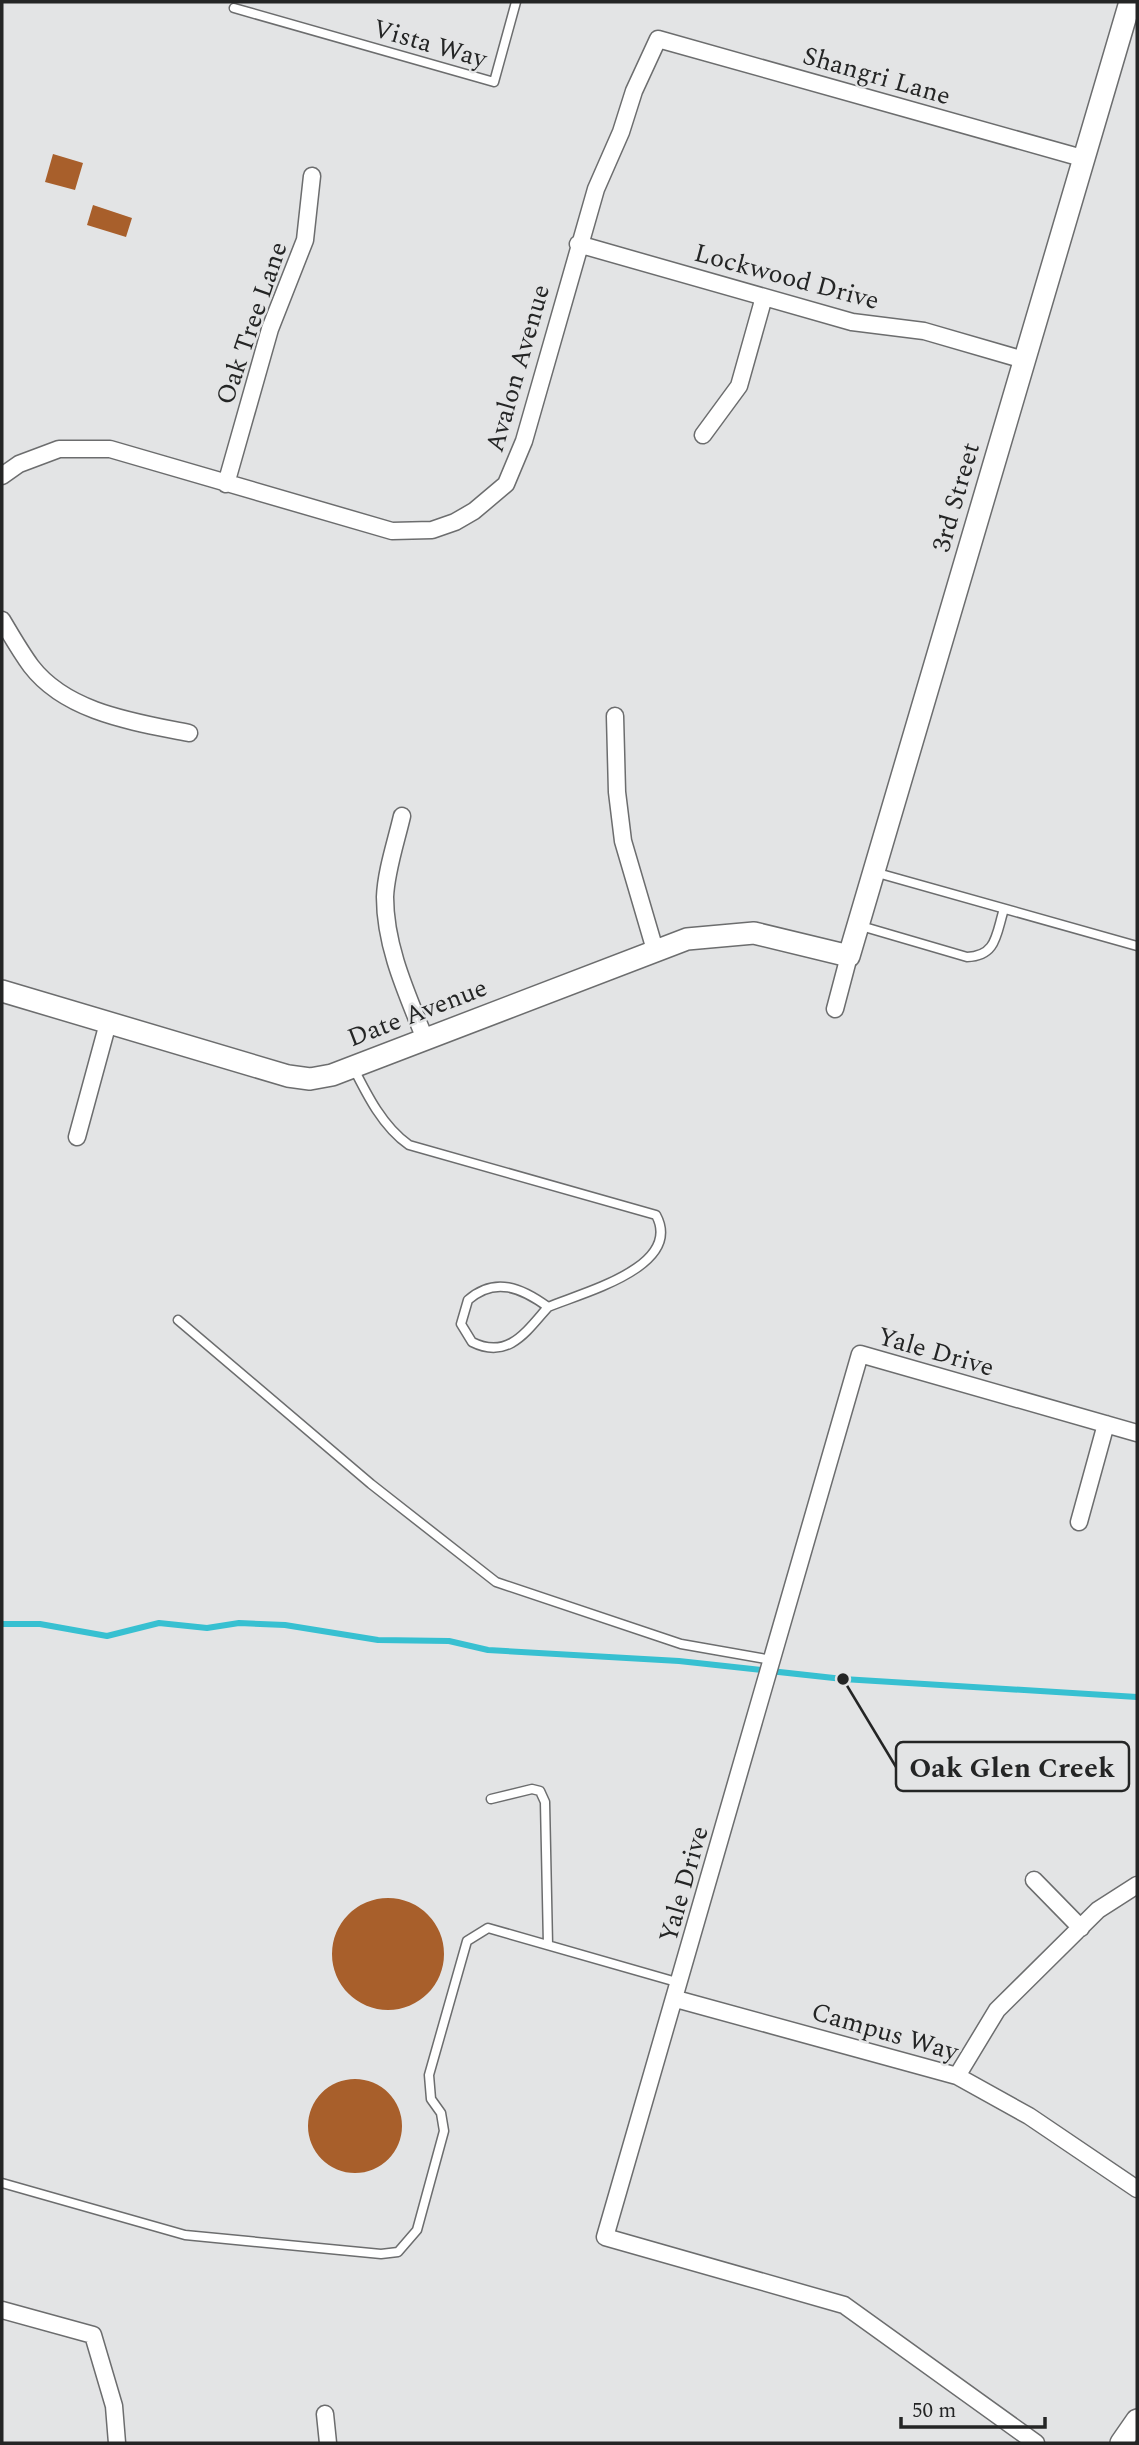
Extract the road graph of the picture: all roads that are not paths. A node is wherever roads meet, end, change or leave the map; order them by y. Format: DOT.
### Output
graph roads {
  1 [pos="516,2"];
  2 [pos="1130,2"];
  3 [pos="234,8"];
  4 [pos="658,39"];
  5 [pos="1082,158"];
  6 [pos="312,176"];
  7 [pos="578,244"];
  8 [pos="764,297"];
  9 [pos="1024,360"];
  10 [pos="703,435"];
  11 [pos="2,476"];
  12 [pos="226,484"];
  13 [pos="2,620"];
  14 [pos="615,716"];
  15 [pos="190,733"];
  16 [pos="402,817"];
  17 [pos="874,872"];
  18 [pos="1004,909"];
  19 [pos="858,925"];
  20 [pos="1137,946"];
  21 [pos="655,950"];
  22 [pos="849,957"];
  23 [pos="2,991"];
  24 [pos="835,1009"];
  25 [pos="108,1023"];
  26 [pos="425,1039"];
  27 [pos="353,1067"];
  28 [pos="76,1137"];
  29 [pos="548,1307"];
  30 [pos="178,1320"];
  31 [pos="1106,1424"];
  32 [pos="1137,1433"];
  33 [pos="1079,1522"];
  34 [pos="772,1660"];
  35 [pos="491,1799"];
  36 [pos="1034,1880"];
  37 [pos="1137,1885"];
  38 [pos="1081,1928"];
  39 [pos="548,1945"];
  40 [pos="680,1983"];
  41 [pos="676,1999"];
  42 [pos="957,2076"];
  43 [pos="2,2183"];
  44 [pos="1137,2189"];
  45 [pos="2,2310"];
  46 [pos="325,2414"];
  47 [pos="1137,2420"];
  48 [pos="117,2443"];
  49 [pos="328,2443"];
  50 [pos="1036,2443"];
  51 [pos="1121,2443"];
  1 -- 3 [label="lane, Vista Way"];
  2 -- 5 [label="street, 3rd Street"];
  4 -- 5 [label="street, Shangri Lane"];
  4 -- 7 [label="street, Avalon Avenue"];
  5 -- 9 [label="street, 3rd Street"];
  6 -- 12 [label="street, Oak Tree Lane"];
  7 -- 8 [label="street, Lockwood Drive"];
  7 -- 12 [label="street, Avalon Avenue"];
  8 -- 9 [label="street, Lockwood Drive"];
  8 -- 10 [label="street"];
  9 -- 17 [label="street, 3rd Street"];
  11 -- 12 [label="street, Avalon Avenue"];
  13 -- 15 [label="street"];
  14 -- 21 [label="street"];
  16 -- 26 [label="street"];
  17 -- 18 [label="lane"];
  17 -- 19 [label="street, 3rd Street"];
  18 -- 19 [label="lane"];
  18 -- 20 [label="lane"];
  19 -- 22 [label="street, 3rd Street"];
  21 -- 22 [label="street, Date Avenue"];
  21 -- 26 [label="street, Date Avenue"];
  22 -- 24 [label="street, 3rd Street"];
  23 -- 25 [label="street, Date Avenue"];
  25 -- 27 [label="street, Date Avenue"];
  25 -- 28 [label="street"];
  26 -- 27 [label="street, Date Avenue"];
  27 -- 29 [label="lane"];
  29 -- 29 [label="lane"];
  30 -- 34 [label="lane"];
  31 -- 32 [label="street, Yale Drive"];
  31 -- 33 [label="street"];
  31 -- 34 [label="street, Yale Drive"];
  34 -- 40 [label="street, Yale Drive"];
  35 -- 39 [label="lane"];
  36 -- 38 [label="street"];
  37 -- 38 [label="street"];
  38 -- 42 [label="street"];
  39 -- 40 [label="lane"];
  39 -- 43 [label="lane"];
  40 -- 41 [label="street, Yale Drive"];
  41 -- 42 [label="street, Campus Way"];
  41 -- 50 [label="street, Yale Drive"];
  42 -- 44 [label="street, Campus Way"];
  45 -- 48 [label="street"];
  46 -- 49 [label="street"];
  47 -- 51 [label="street"];
}
